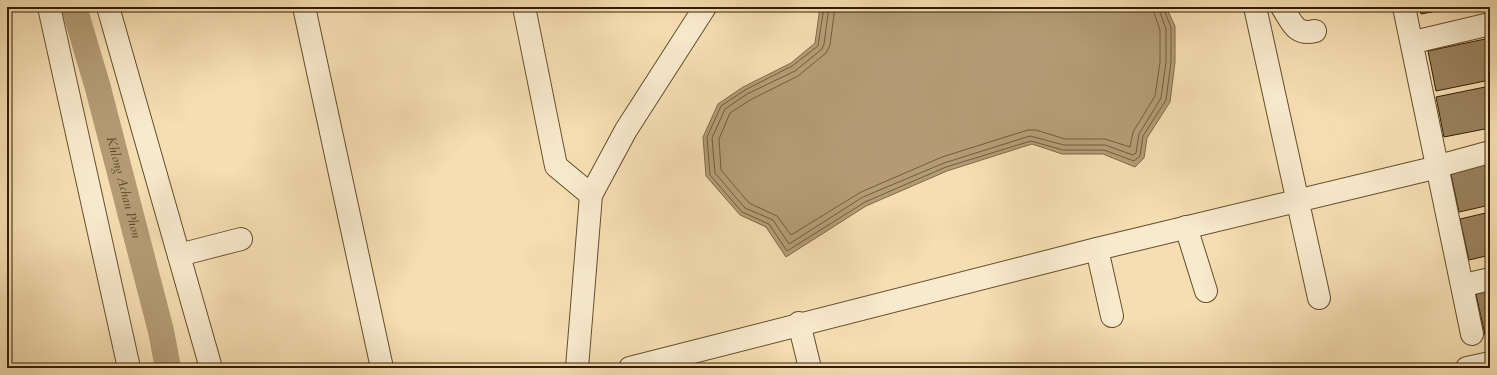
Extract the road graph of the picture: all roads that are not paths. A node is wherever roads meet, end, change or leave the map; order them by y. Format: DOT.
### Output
graph roads {
  1 [pos="49,7"];
  2 [pos="108,7"];
  3 [pos="304,7"];
  4 [pos="524,7"];
  5 [pos="705,7"];
  6 [pos="1255,7"];
  7 [pos="1282,7"];
  8 [pos="1404,7"];
  9 [pos="1490,24"];
  10 [pos="1315,31"];
  11 [pos="1418,41"];
  12 [pos="1490,152"];
  13 [pos="1442,165"];
  14 [pos="591,195"];
  15 [pos="1296,200"];
  16 [pos="1186,227"];
  17 [pos="241,239"];
  18 [pos="1097,249"];
  19 [pos="179,254"];
  20 [pos="1490,279"];
  21 [pos="1469,284"];
  22 [pos="1206,291"];
  23 [pos="1319,298"];
  24 [pos="1112,316"];
  25 [pos="800,324"];
  26 [pos="1472,334"];
  27 [pos="1490,363"];
  28 [pos="129,368"];
  29 [pos="211,368"];
  30 [pos="382,368"];
  31 [pos="577,368"];
  32 [pos="630,368"];
  33 [pos="810,368"];
  34 [pos="1468,368"];
  1 -- 28 [label="street"];
  2 -- 19 [label="street"];
  3 -- 30 [label="street"];
  4 -- 14 [label="street"];
  5 -- 14 [label="street"];
  6 -- 15 [label="street"];
  7 -- 10 [label="street"];
  8 -- 13 [label="street"];
  9 -- 11 [label="street"];
  12 -- 13 [label="street"];
  13 -- 15 [label="street"];
  13 -- 26 [label="street"];
  14 -- 31 [label="street"];
  15 -- 16 [label="street"];
  15 -- 23 [label="street"];
  16 -- 18 [label="street"];
  16 -- 22 [label="street"];
  17 -- 19 [label="street"];
  18 -- 24 [label="street"];
  18 -- 25 [label="street"];
  19 -- 29 [label="street"];
  20 -- 21 [label="street"];
  25 -- 32 [label="street"];
  25 -- 33 [label="street"];
  27 -- 34 [label="street"];
}
